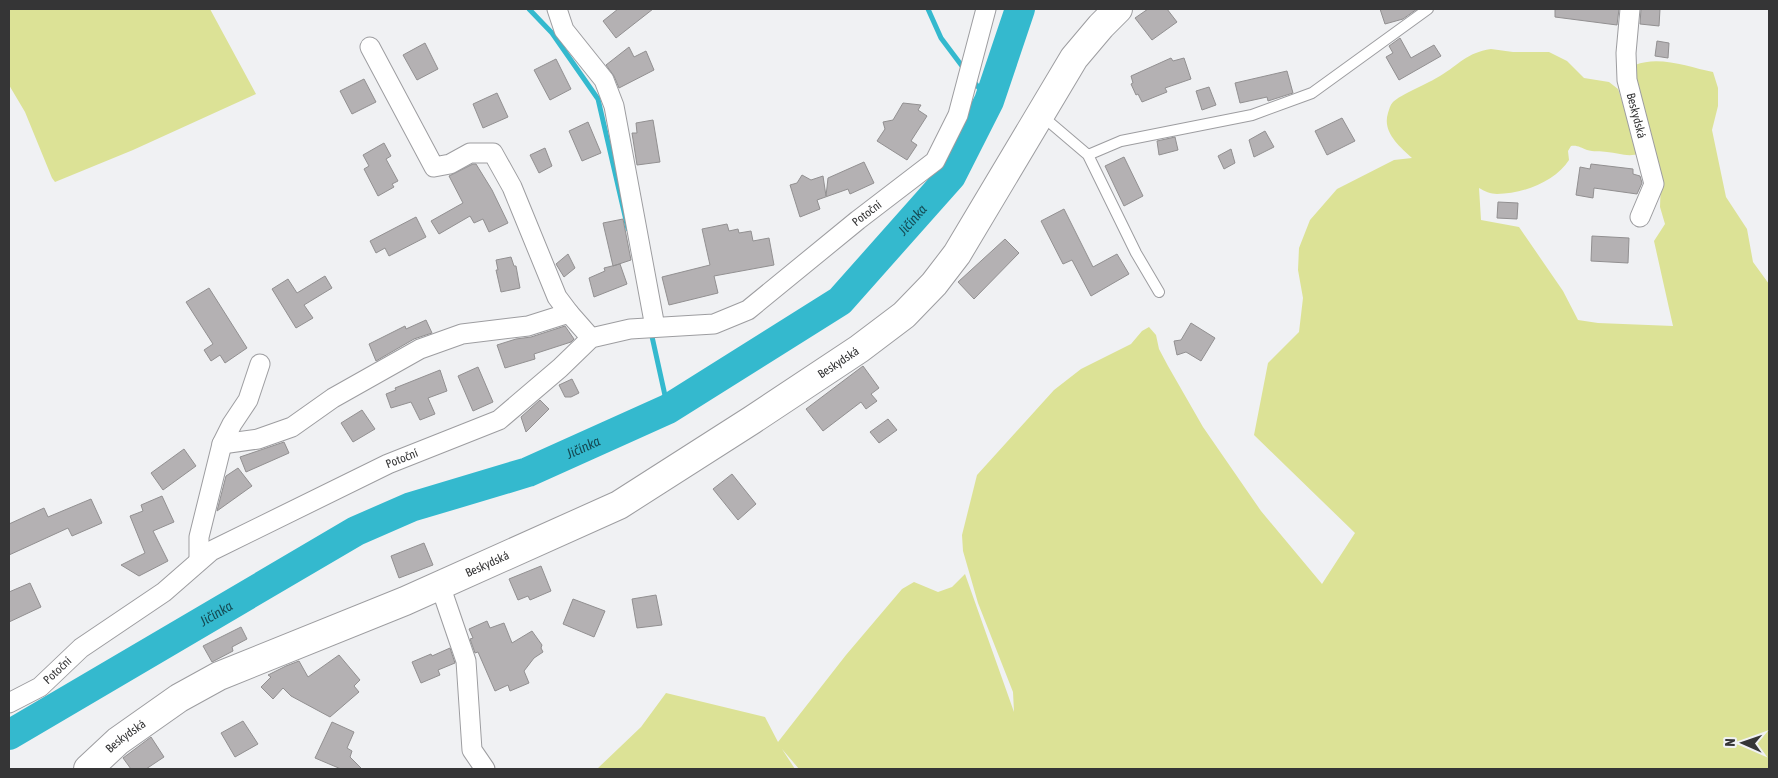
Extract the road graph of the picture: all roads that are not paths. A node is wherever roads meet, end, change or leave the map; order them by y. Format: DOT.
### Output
graph roads {
  1 [pos="557,9"];
  2 [pos="986,9"];
  3 [pos="1118,9"];
  4 [pos="1428,9"];
  5 [pos="1630,9"];
  6 [pos="370,47"];
  7 [pos="1040,115"];
  8 [pos="1088,155"];
  9 [pos="1640,218"];
  10 [pos="1159,292"];
  11 [pos="570,313"];
  12 [pos="655,327"];
  13 [pos="591,338"];
  14 [pos="260,364"];
  15 [pos="222,444"];
  16 [pos="198,560"];
  17 [pos="440,585"];
  18 [pos="9,703"];
  19 [pos="88,769"];
  20 [pos="486,769"];
  1 -- 12 [label="street"];
  2 -- 12 [label="street, Potoční"];
  3 -- 7 [label="street, Beskydská"];
  4 -- 8 [label="lane"];
  5 -- 9 [label="street, Beskydská"];
  6 -- 11 [label="street"];
  7 -- 8 [label="lane"];
  7 -- 17 [label="street, Beskydská"];
  8 -- 10 [label="lane"];
  11 -- 13 [label="street"];
  11 -- 15 [label="street"];
  12 -- 13 [label="street, Potoční"];
  13 -- 16 [label="street, Potoční"];
  14 -- 15 [label="street"];
  15 -- 16 [label="street"];
  16 -- 18 [label="street, Potoční"];
  17 -- 19 [label="street, Beskydská"];
  17 -- 20 [label="street"];
}
